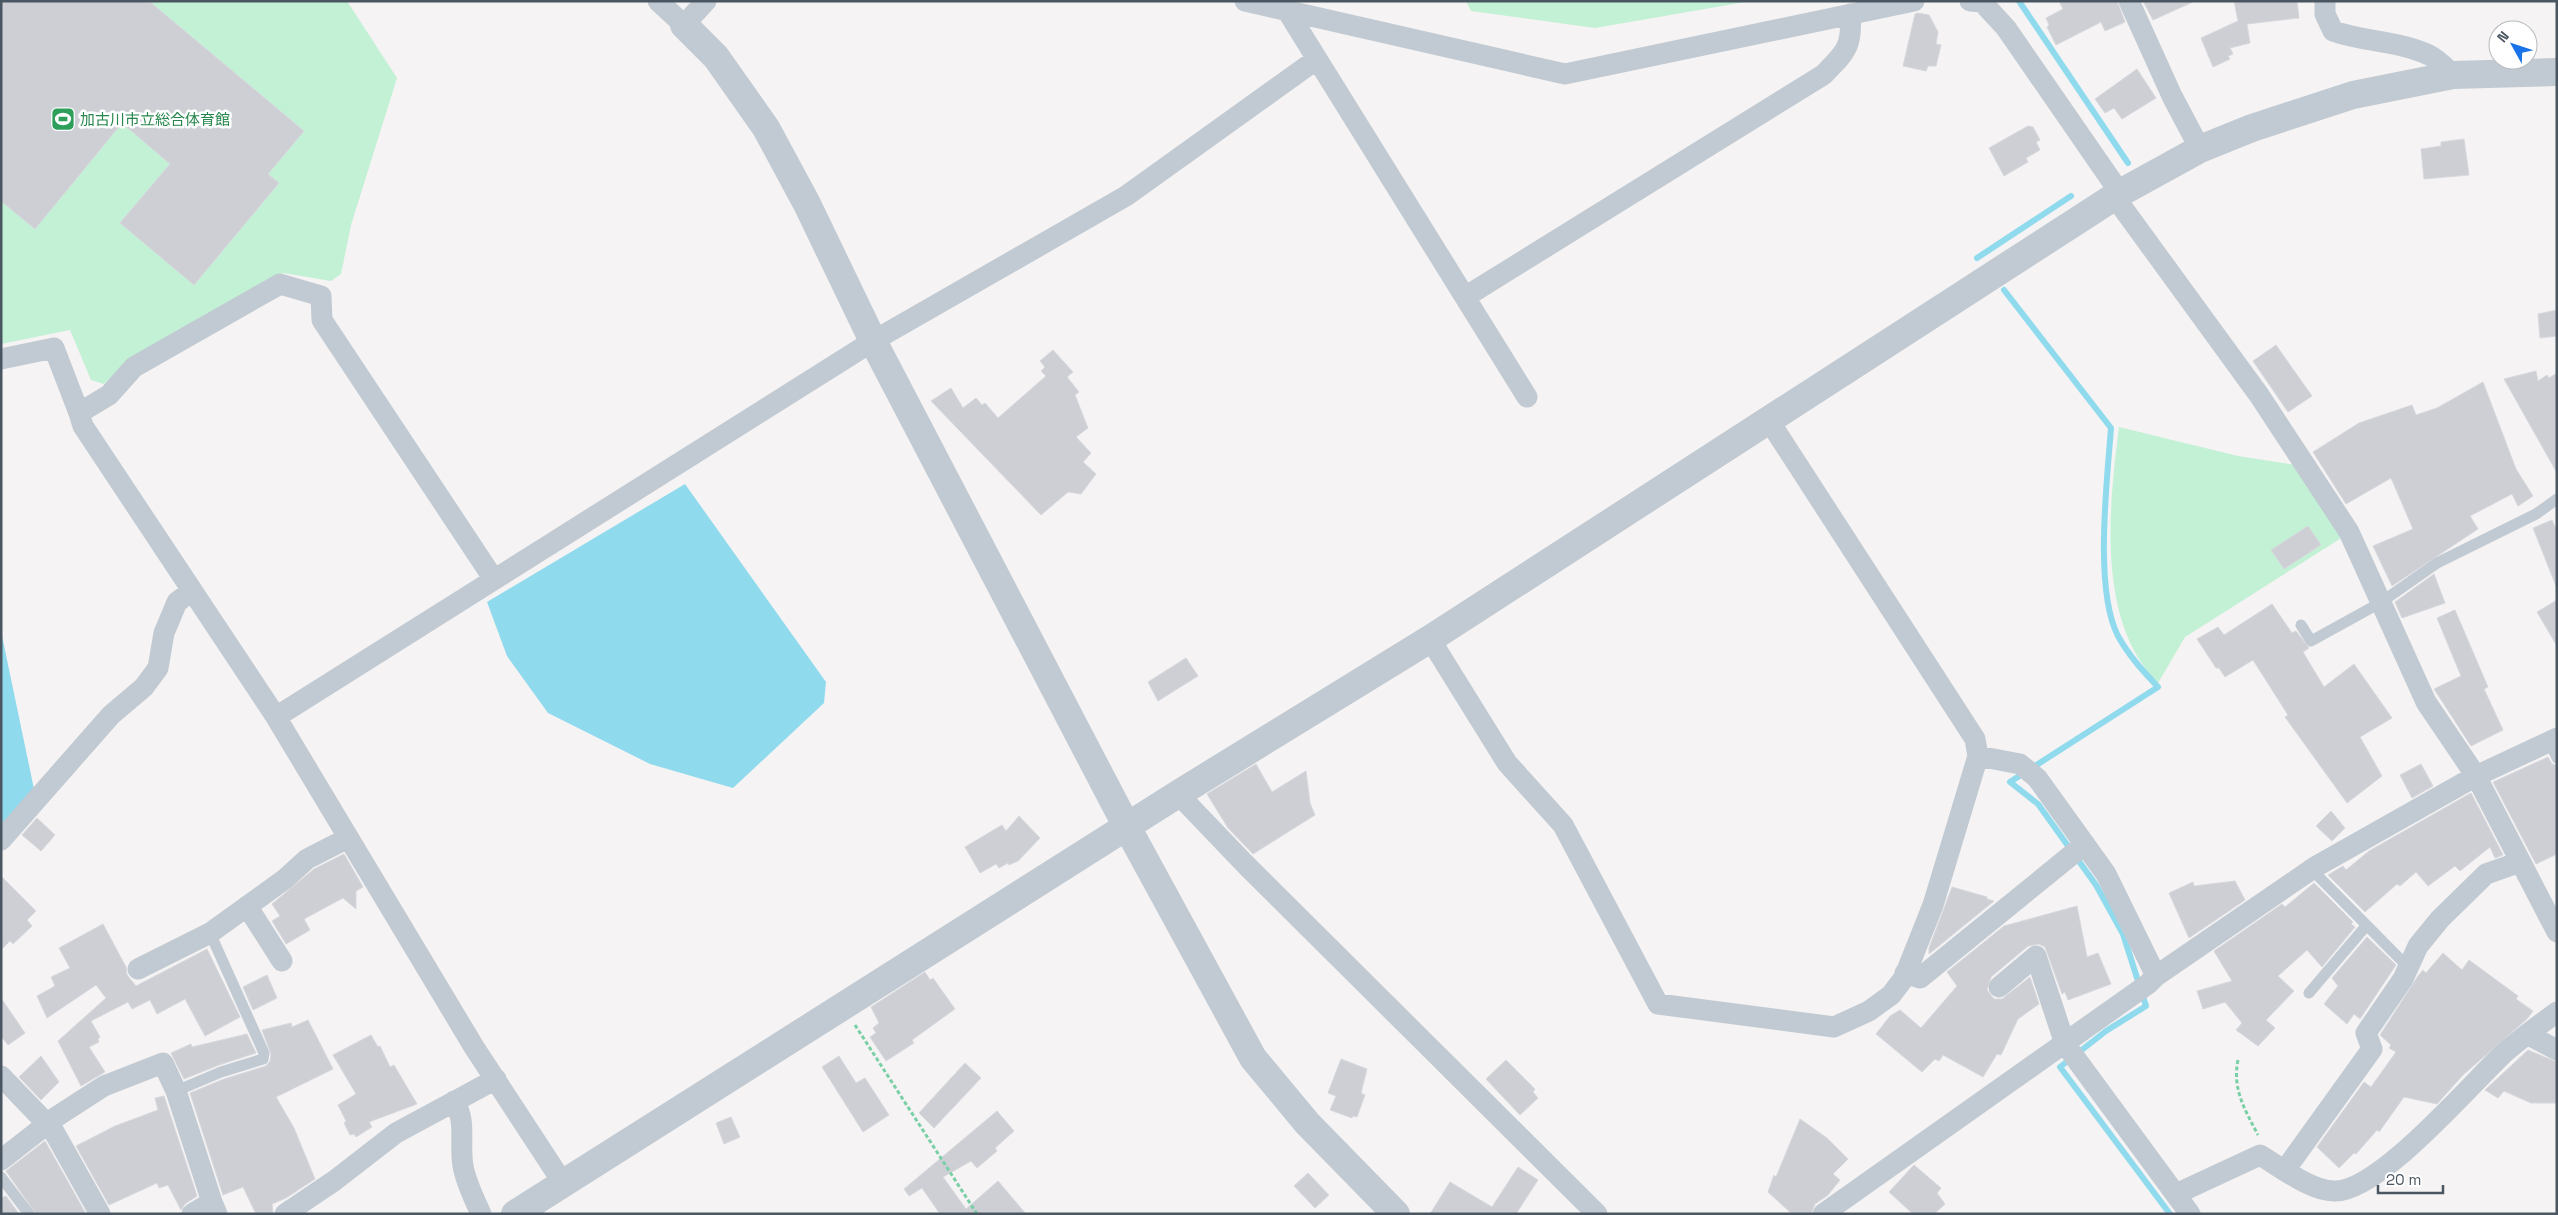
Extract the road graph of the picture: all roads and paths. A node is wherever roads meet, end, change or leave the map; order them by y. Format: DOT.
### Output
graph roads {
  1 [pos="658,1"];
  2 [pos="706,1"];
  3 [pos="1245,1"];
  4 [pos="1914,1"];
  5 [pos="2129,1"];
  6 [pos="2325,1"];
  7 [pos="1978,2"];
  8 [pos="1286,9"];
  9 [pos="1850,14"];
  10 [pos="684,25"];
  11 [pos="1317,58"];
  12 [pos="2557,72"];
  13 [pos="2453,75"];
  14 [pos="2200,149"];
  15 [pos="2117,195"];
  16 [pos="1465,297"];
  17 [pos="873,341"];
  18 [pos="1,359"];
  19 [pos="1527,397"];
  20 [pos="80,413"];
  21 [pos="1768,419"];
  22 [pos="2557,499"];
  23 [pos="493,578"];
  24 [pos="192,591"];
  25 [pos="2380,602"];
  26 [pos="2300,625"];
  27 [pos="1430,639"];
  28 [pos="276,717"];
  29 [pos="2554,746"];
  30 [pos="1978,756"];
  31 [pos="2476,776"];
  32 [pos="1178,794"];
  33 [pos="1127,826"];
  34 [pos="348,838"];
  35 [pos="1,840"];
  36 [pos="2085,844"];
  37 [pos="2520,862"];
  38 [pos="2315,867"];
  39 [pos="247,906"];
  40 [pos="2366,926"];
  41 [pos="2557,932"];
  42 [pos="210,933"];
  43 [pos="282,961"];
  44 [pos="2407,966"];
  45 [pos="138,969"];
  46 [pos="1905,973"];
  47 [pos="2145,985"];
  48 [pos="2000,987"];
  49 [pos="2309,993"];
  50 [pos="842,1005"];
  51 [pos="2557,1012"];
  52 [pos="2527,1034"];
  53 [pos="2065,1044"];
  54 [pos="2557,1050"];
  55 [pos="2238,1060"];
  56 [pos="1,1076"];
  57 [pos="496,1079"];
  58 [pos="176,1090"];
  59 [pos="454,1101"];
  60 [pos="48,1124"];
  61 [pos="2260,1155"];
  62 [pos="1,1160"];
  63 [pos="2285,1170"];
  64 [pos="1,1177"];
  65 [pos="563,1183"];
  66 [pos="2176,1194"];
  67 [pos="215,1208"];
  68 [pos="28,1214"];
  69 [pos="100,1214"];
  70 [pos="192,1214"];
  71 [pos="285,1214"];
  72 [pos="481,1214"];
  73 [pos="515,1214"];
  74 [pos="977,1214"];
  75 [pos="1396,1214"];
  76 [pos="1597,1214"];
  77 [pos="1823,1214"];
  78 [pos="2190,1214"];
  1 -- 10 [label="street"];
  2 -- 10 [label="street"];
  3 -- 8 [label="street"];
  4 -- 9 [label="street"];
  5 -- 14 [label="street"];
  6 -- 13 [label="street"];
  7 -- 15 [label="street"];
  8 -- 9 [label="street"];
  8 -- 11 [label="street"];
  9 -- 16 [label="street"];
  10 -- 17 [label="street"];
  11 -- 16 [label="street"];
  11 -- 17 [label="street"];
  12 -- 13 [label="street"];
  13 -- 14 [label="street"];
  14 -- 15 [label="street"];
  15 -- 21 [label="street"];
  15 -- 25 [label="street"];
  16 -- 19 [label="street"];
  17 -- 23 [label="street"];
  17 -- 33 [label="street"];
  18 -- 20 [label="street"];
  20 -- 23 [label="street"];
  20 -- 24 [label="street"];
  21 -- 27 [label="street"];
  21 -- 30 [label="street"];
  22 -- 25 [label="lane"];
  23 -- 28 [label="street"];
  24 -- 28 [label="street"];
  24 -- 35 [label="street"];
  25 -- 26 [label="lane"];
  25 -- 31 [label="street"];
  27 -- 32 [label="street"];
  27 -- 46 [label="street"];
  28 -- 34 [label="street"];
  29 -- 31 [label="street"];
  30 -- 36 [label="street"];
  30 -- 46 [label="street"];
  31 -- 37 [label="street"];
  31 -- 38 [label="street"];
  32 -- 33 [label="street"];
  32 -- 76 [label="street"];
  33 -- 50 [label="street"];
  33 -- 75 [label="street"];
  34 -- 39 [label="street"];
  34 -- 57 [label="street"];
  36 -- 46 [label="street"];
  36 -- 47 [label="street"];
  37 -- 41 [label="street"];
  37 -- 44 [label="street"];
  38 -- 40 [label="lane"];
  38 -- 47 [label="street"];
  39 -- 42 [label="street"];
  39 -- 43 [label="street"];
  40 -- 44 [label="lane"];
  40 -- 49 [label="lane"];
  42 -- 45 [label="street"];
  42 -- 58 [label="lane"];
  44 -- 63 [label="street"];
  47 -- 53 [label="street"];
  48 -- 53 [label="street"];
  50 -- 65 [label="street"];
  50 -- 74 [label="path"];
  51 -- 52 [label="street"];
  52 -- 54 [label="street"];
  52 -- 63 [label="street"];
  53 -- 66 [label="street"];
  53 -- 77 [label="street"];
  55 -- 61 [label="path"];
  56 -- 60 [label="street"];
  57 -- 59 [label="street"];
  57 -- 65 [label="street"];
  58 -- 60 [label="street"];
  58 -- 67 [label="street"];
  59 -- 71 [label="street"];
  59 -- 72 [label="street"];
  60 -- 62 [label="street"];
  60 -- 69 [label="street"];
  61 -- 63 [label="street"];
  61 -- 66 [label="street"];
  64 -- 68 [label="lane"];
  65 -- 73 [label="street"];
  66 -- 78 [label="street"];
  67 -- 70 [label="street"];
}
